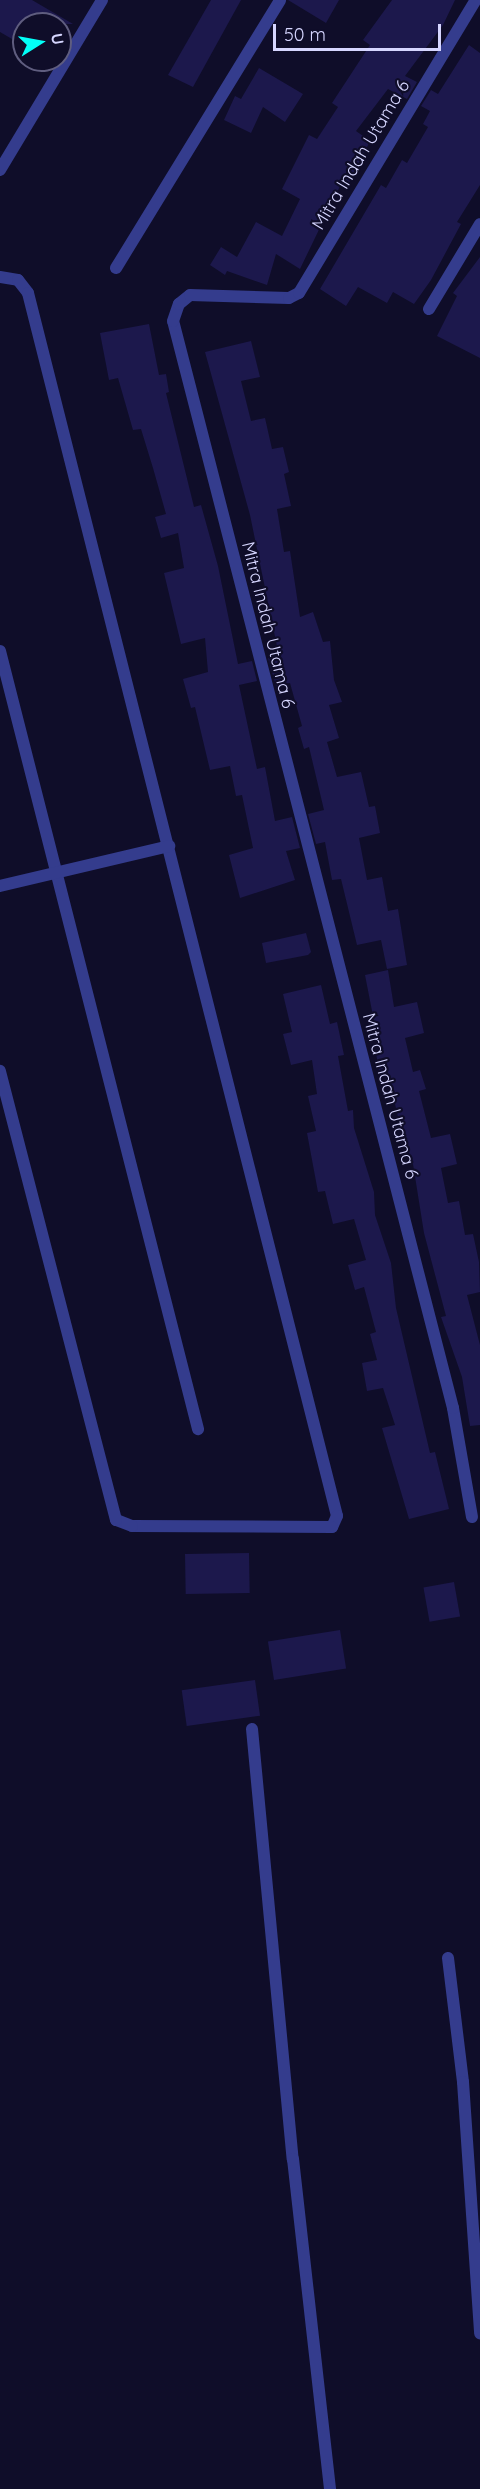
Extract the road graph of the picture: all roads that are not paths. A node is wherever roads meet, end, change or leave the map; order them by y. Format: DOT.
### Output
graph roads {
  1 [pos="102,0"];
  2 [pos="280,0"];
  3 [pos="476,0"];
  4 [pos="0,170"];
  5 [pos="480,224"];
  6 [pos="116,268"];
  7 [pos="0,277"];
  8 [pos="429,309"];
  9 [pos="0,651"];
  10 [pos="169,846"];
  11 [pos="57,874"];
  12 [pos="0,886"];
  13 [pos="0,1071"];
  14 [pos="198,1429"];
  15 [pos="472,1517"];
  16 [pos="252,1729"];
  17 [pos="448,1958"];
  18 [pos="480,2333"];
  19 [pos="330,2489"];
  1 -- 4 [label="street"];
  2 -- 6 [label="street"];
  3 -- 15 [label="street, Mitra Indah Utama 6"];
  5 -- 8 [label="street"];
  7 -- 10 [label="street"];
  9 -- 11 [label="street"];
  10 -- 11 [label="street"];
  10 -- 13 [label="street"];
  11 -- 12 [label="street"];
  11 -- 14 [label="street"];
  16 -- 19 [label="street"];
  17 -- 18 [label="street"];
}
